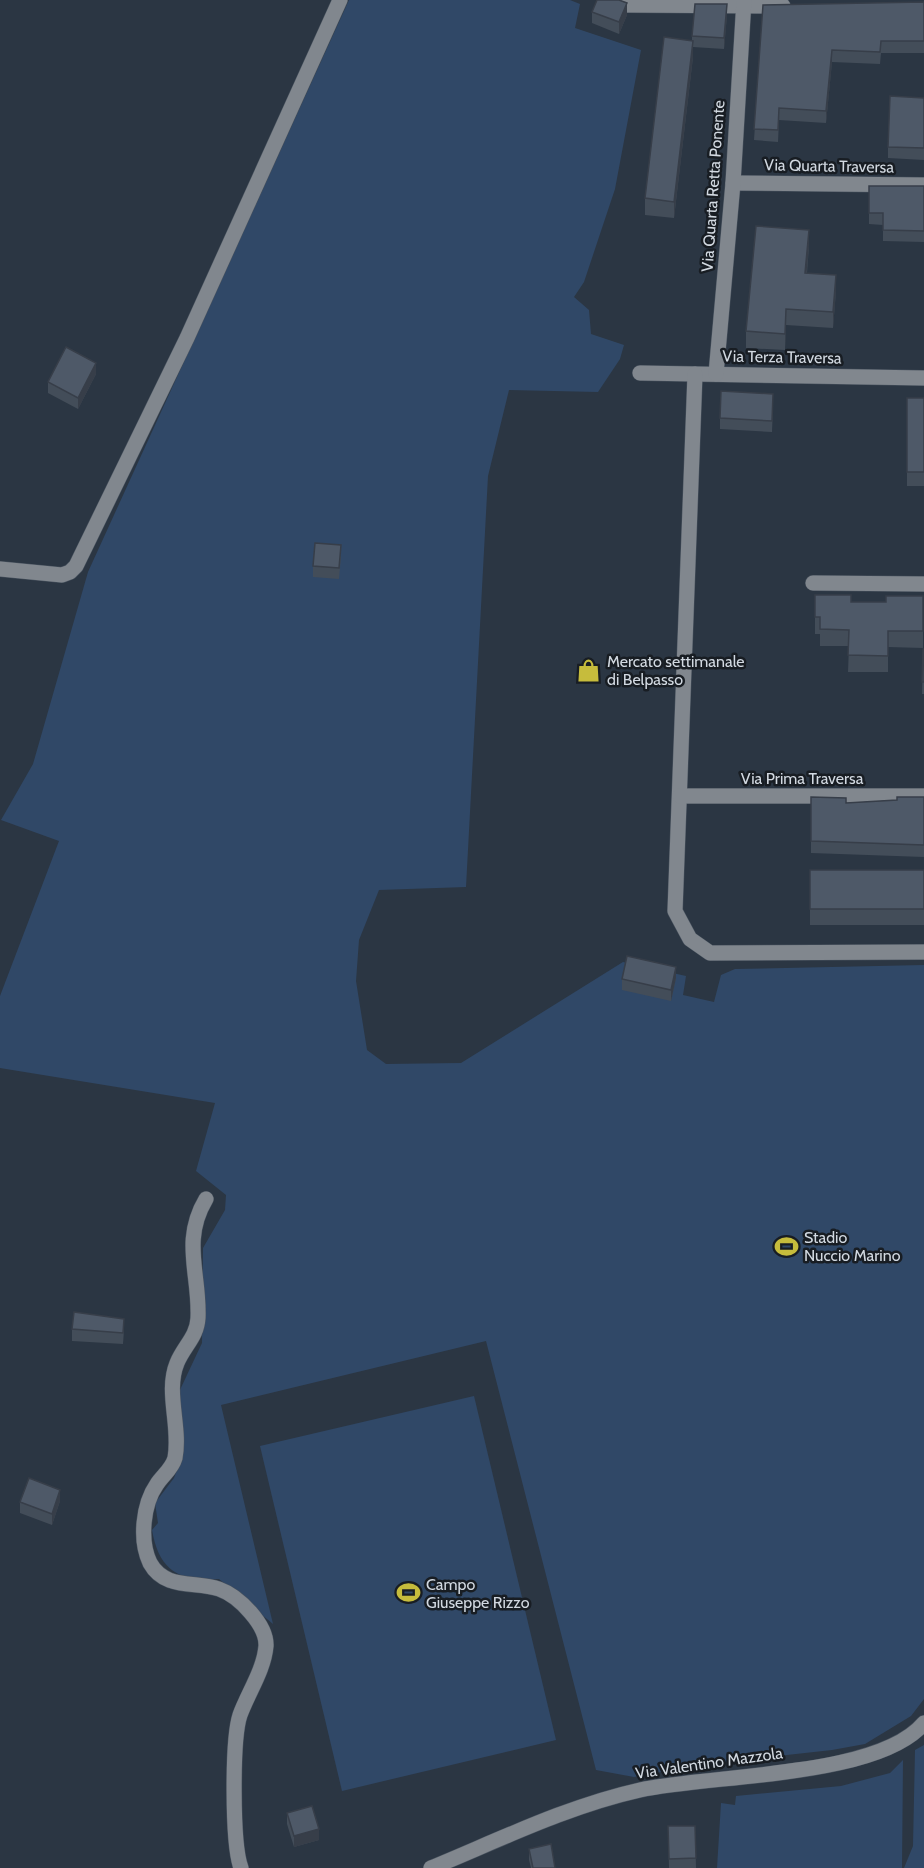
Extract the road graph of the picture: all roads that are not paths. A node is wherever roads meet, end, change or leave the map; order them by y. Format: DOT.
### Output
graph roads {
  1 [pos="340,0"];
  2 [pos="614,0"];
  3 [pos="744,3"];
  4 [pos="800,6"];
  5 [pos="733,183"];
  6 [pos="924,185"];
  7 [pos="640,373"];
  8 [pos="695,374"];
  9 [pos="716,374"];
  10 [pos="924,378"];
  11 [pos="0,569"];
  12 [pos="813,583"];
  13 [pos="924,584"];
  14 [pos="680,796"];
  15 [pos="924,796"];
  16 [pos="924,952"];
  17 [pos="207,1199"];
  18 [pos="924,1723"];
  19 [pos="241,1868"];
  20 [pos="431,1868"];
  1 -- 11 [label="street"];
  2 -- 3 [label="street"];
  3 -- 4 [label="street"];
  3 -- 5 [label="street, Via Quarta Retta Ponente"];
  5 -- 6 [label="street, Via Quarta Traversa"];
  5 -- 9 [label="street, Via Quarta Retta Ponente"];
  7 -- 8 [label="street, Via Terza Traversa"];
  8 -- 9 [label="street, Via Terza Traversa"];
  8 -- 14 [label="street"];
  9 -- 10 [label="street, Via Terza Traversa"];
  12 -- 13 [label="street"];
  14 -- 15 [label="street, Via Prima Traversa"];
  14 -- 16 [label="street"];
  17 -- 19 [label="street"];
  18 -- 20 [label="street, Via Valentino Mazzola"];
}
